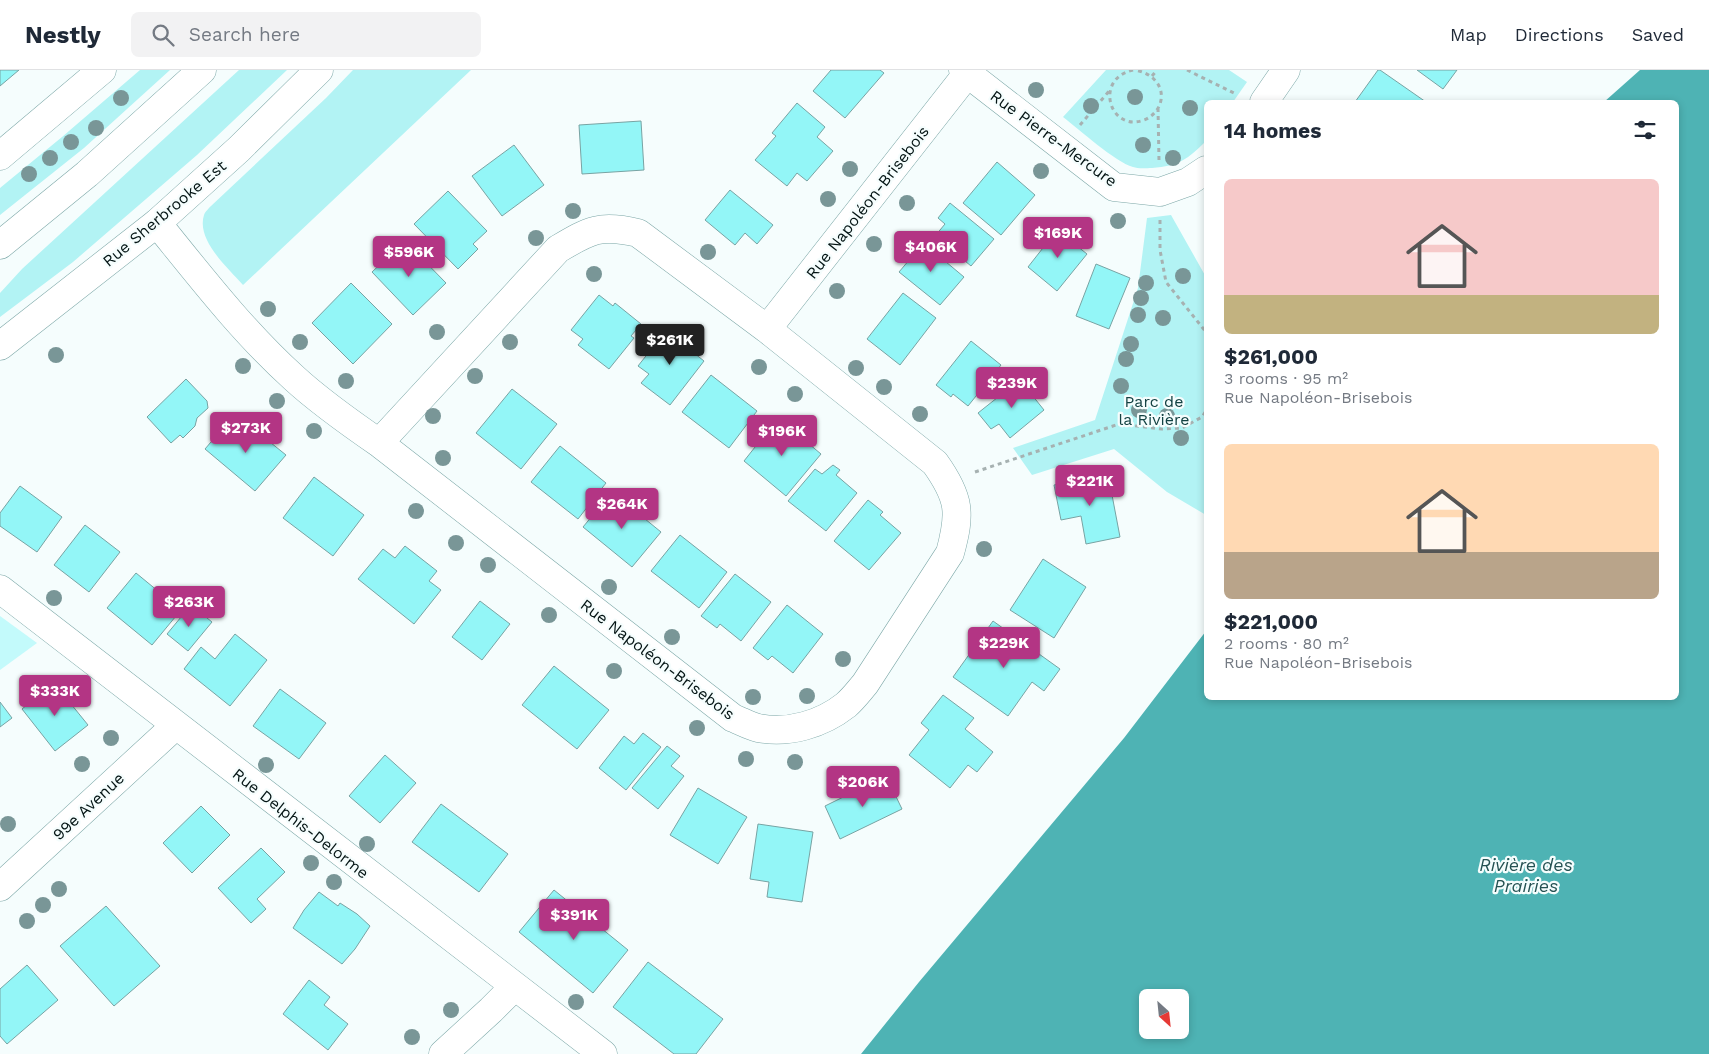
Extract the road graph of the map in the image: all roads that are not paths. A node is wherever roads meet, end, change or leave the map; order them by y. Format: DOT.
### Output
graph roads {
  1 [pos="102,70"];
  2 [pos="202,70"];
  3 [pos="319,70"];
  4 [pos="1286,70"];
  5 [pos="965,72"];
  6 [pos="1265,100"];
  7 [pos="0,156"];
  8 [pos="1204,171"];
  9 [pos="157,223"];
  10 [pos="0,245"];
  11 [pos="767,329"];
  12 [pos="0,346"];
  13 [pos="379,443"];
  14 [pos="0,589"];
  15 [pos="175,726"];
  16 [pos="0,887"];
  17 [pos="514,986"];
  18 [pos="443,1054"];
  19 [pos="603,1054"];
  1 -- 7 [label="street"];
  2 -- 10 [label="street"];
  3 -- 9 [label="street, Rue Sherbrooke Est"];
  4 -- 6 [label="street"];
  5 -- 8 [label="street, Rue Pierre-Mercure"];
  5 -- 11 [label="street, Rue Napoléon-Brisebois"];
  9 -- 12 [label="street, Rue Sherbrooke Est"];
  9 -- 13 [label="street, Rue Napoléon-Brisebois"];
  11 -- 13 [label="street, Rue Napoléon-Brisebois"];
  11 -- 13 [label="street, Rue Napoléon-Brisebois"];
  14 -- 15 [label="street, Rue Delphis-Delorme"];
  15 -- 16 [label="street, 99e Avenue"];
  15 -- 17 [label="street, Rue Delphis-Delorme"];
  17 -- 18 [label="street"];
  17 -- 19 [label="street, Rue Delphis-Delorme"];
}
